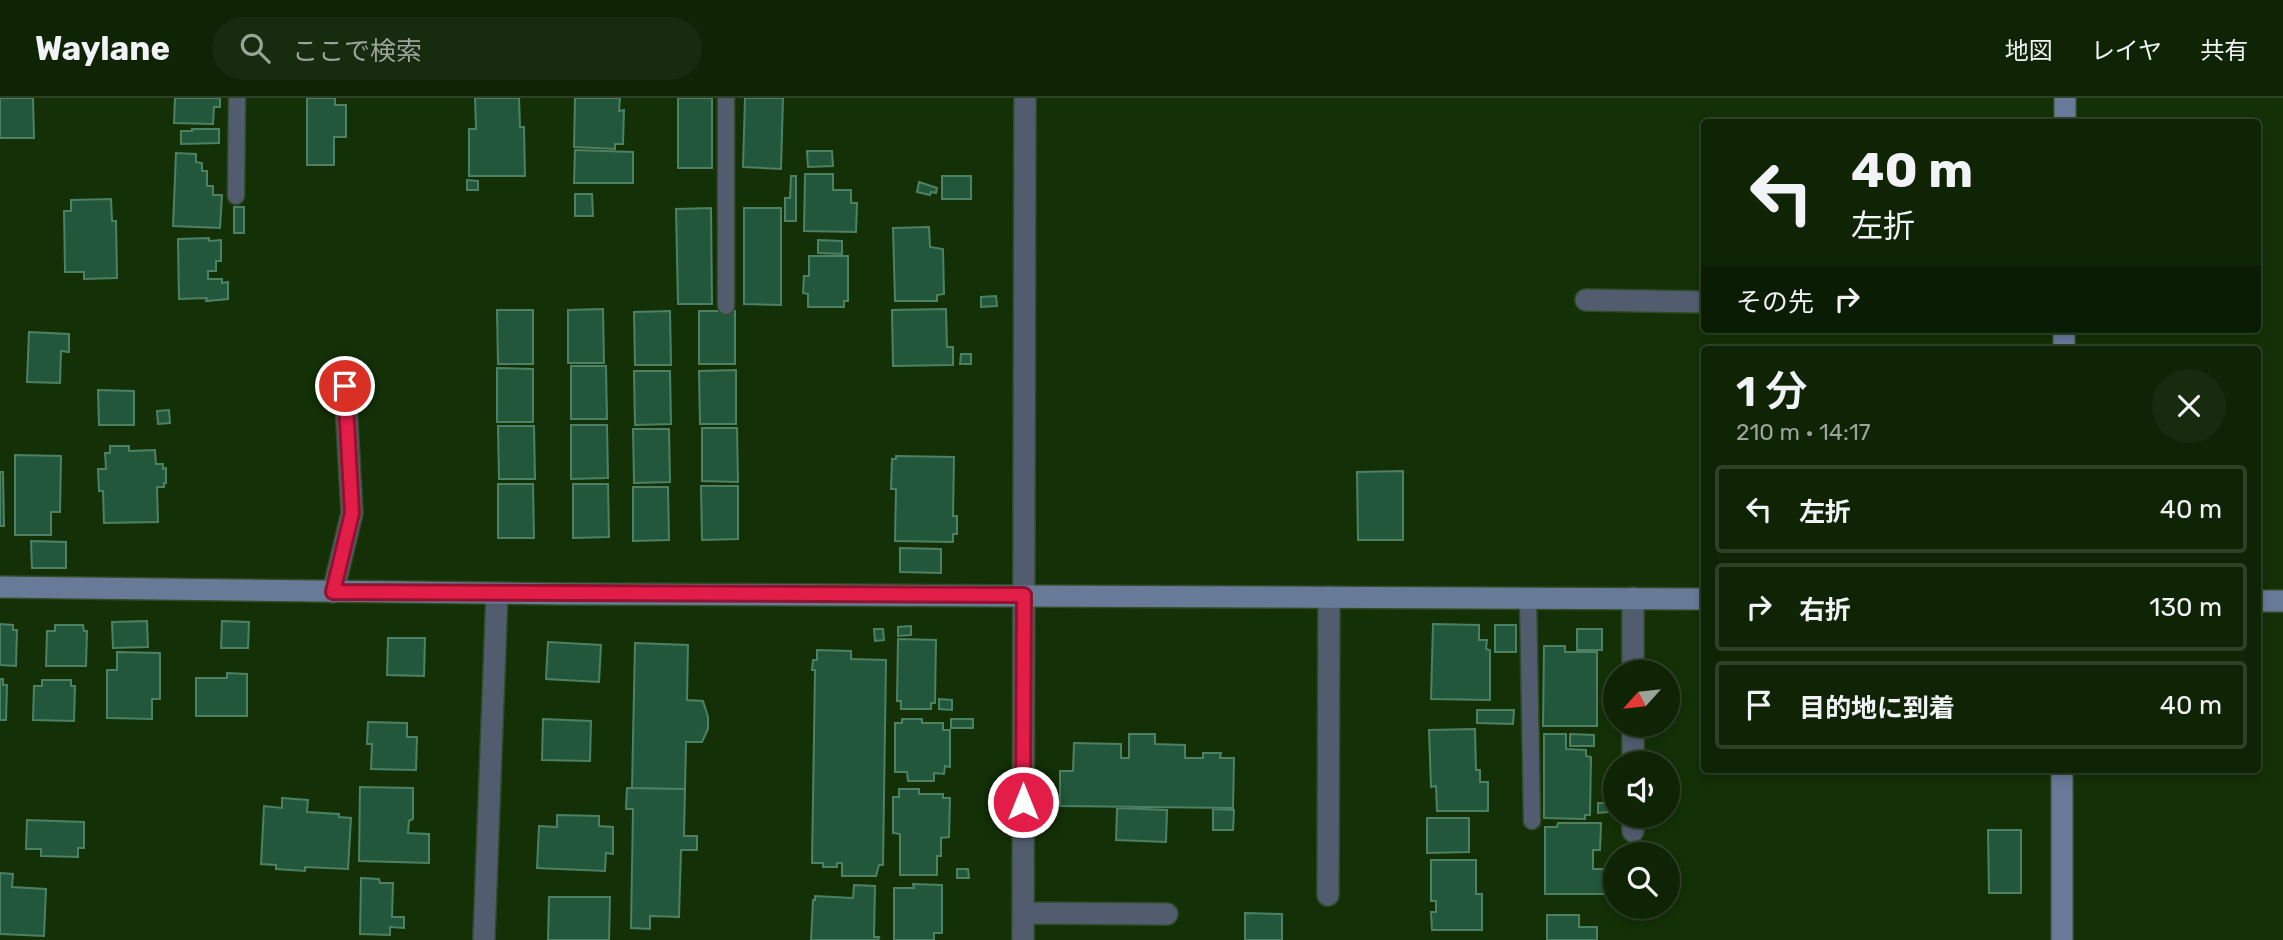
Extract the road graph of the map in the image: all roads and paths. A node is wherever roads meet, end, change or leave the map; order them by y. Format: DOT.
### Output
graph roads {
  1 [pos="237,98"];
  2 [pos="726,98"];
  3 [pos="1025,98"];
  4 [pos="2065,98"];
  5 [pos="2064,119"];
  6 [pos="236,196"];
  7 [pos="1586,300"];
  8 [pos="1701,302"];
  9 [pos="726,306"];
  10 [pos="345,386"];
  11 [pos="0,587"];
  12 [pos="333,592"];
  13 [pos="497,593"];
  14 [pos="1024,595"];
  15 [pos="1329,597"];
  16 [pos="1528,597"];
  17 [pos="1633,598"];
  18 [pos="1701,599"];
  19 [pos="2261,601"];
  20 [pos="2283,601"];
  21 [pos="1633,660"];
  22 [pos="2062,773"];
  23 [pos="1532,821"];
  24 [pos="1328,895"];
  25 [pos="1023,913"];
  26 [pos="1167,914"];
  27 [pos="484,937"];
  28 [pos="1023,940"];
  29 [pos="2062,940"];
  1 -- 6 [label="lane"];
  2 -- 9 [label="lane"];
  3 -- 14 [label="street"];
  4 -- 5 [label="street"];
  7 -- 8 [label="street"];
  10 -- 12 [label="street"];
  11 -- 12 [label="street"];
  12 -- 13 [label="street"];
  13 -- 14 [label="street"];
  13 -- 27 [label="street"];
  14 -- 15 [label="street"];
  14 -- 25 [label="street"];
  15 -- 16 [label="street"];
  15 -- 24 [label="street"];
  16 -- 17 [label="street"];
  16 -- 23 [label="lane"];
  17 -- 18 [label="street"];
  17 -- 21 [label="street"];
  19 -- 20 [label="street"];
  22 -- 29 [label="street"];
  25 -- 26 [label="street"];
  25 -- 28 [label="street"];
}
